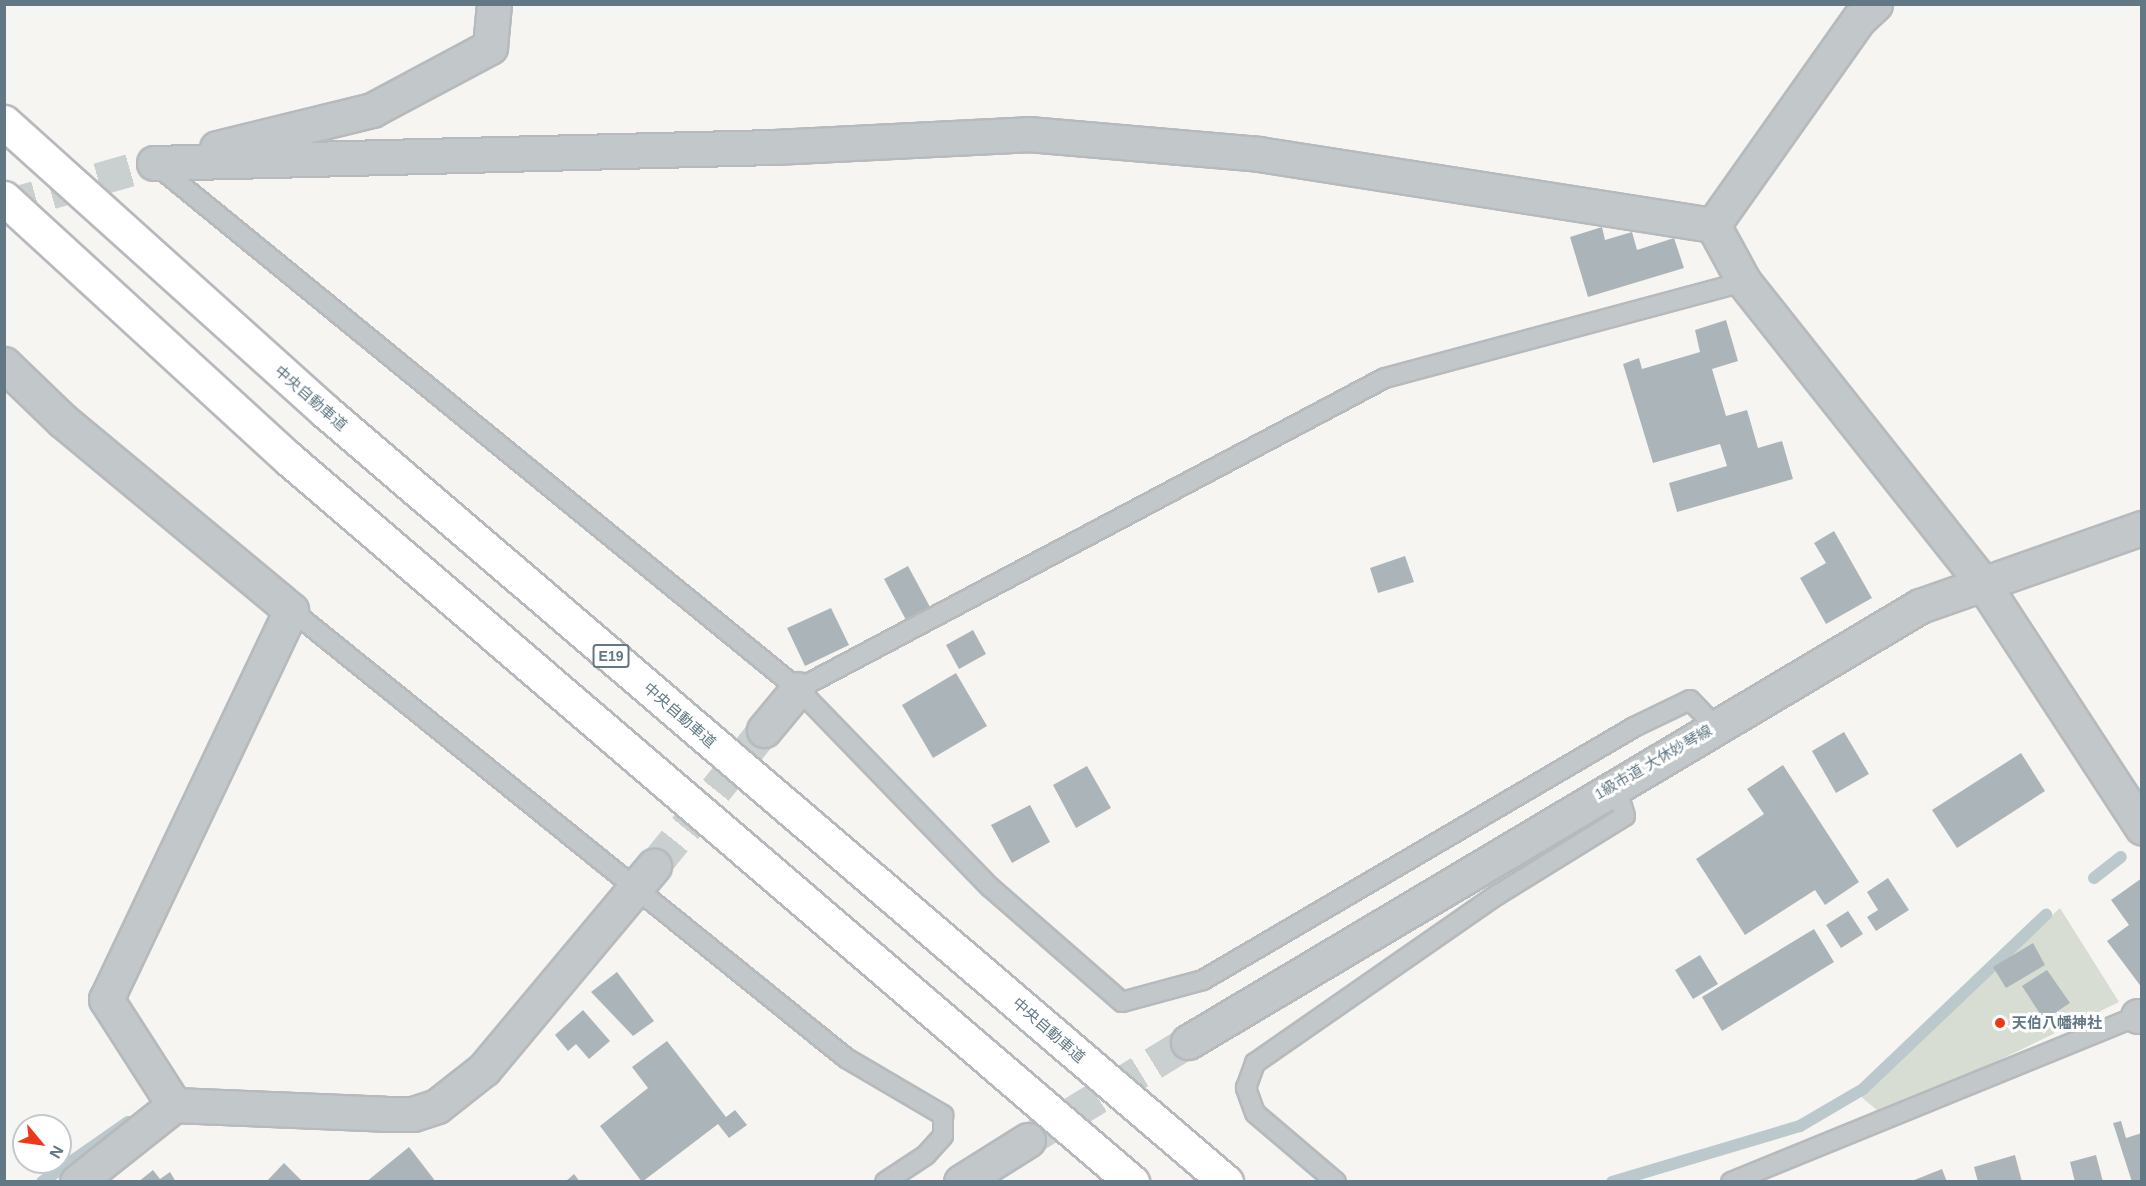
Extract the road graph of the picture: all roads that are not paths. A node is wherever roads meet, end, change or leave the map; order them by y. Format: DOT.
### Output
graph roads {
  1 [pos="495,4"];
  2 [pos="1875,4"];
  3 [pos="4,122"];
  4 [pos="154,163"];
  5 [pos="4,198"];
  6 [pos="1713,225"];
  7 [pos="1744,282"];
  8 [pos="4,364"];
  9 [pos="2142,528"];
  10 [pos="1982,582"];
  11 [pos="291,610"];
  12 [pos="798,689"];
  13 [pos="1715,726"];
  14 [pos="764,730"];
  15 [pos="1615,783"];
  16 [pos="2142,827"];
  17 [pos="646,876"];
  18 [pos="2140,1015"];
  19 [pos="1188,1042"];
  20 [pos="174,1105"];
  21 [pos="1028,1140"];
  22 [pos="77,1182"];
  23 [pos="885,1182"];
  24 [pos="961,1182"];
  25 [pos="1132,1182"];
  26 [pos="1226,1182"];
  27 [pos="1336,1182"];
  28 [pos="1731,1182"];
  1 -- 4 [label="street"];
  2 -- 6 [label="street"];
  3 -- 26 [label="highway, 中央自動車道 / E19"];
  4 -- 6 [label="street"];
  4 -- 12 [label="lane"];
  5 -- 25 [label="highway"];
  6 -- 7 [label="street"];
  7 -- 10 [label="street"];
  7 -- 12 [label="lane"];
  8 -- 11 [label="street"];
  9 -- 10 [label="street, 1級市道 大休妙琴線"];
  10 -- 13 [label="street, 1級市道 大休妙琴線"];
  10 -- 16 [label="street"];
  11 -- 17 [label="lane"];
  11 -- 20 [label="street"];
  12 -- 13 [label="lane"];
  12 -- 14 [label="street"];
  13 -- 15 [label="street, 1級市道 大休妙琴線"];
  15 -- 19 [label="street, 1級市道 大休妙琴線"];
  15 -- 27 [label="lane"];
  17 -- 20 [label="street"];
  17 -- 23 [label="lane"];
  18 -- 28 [label="lane"];
  20 -- 22 [label="street"];
  21 -- 24 [label="street"];
}
